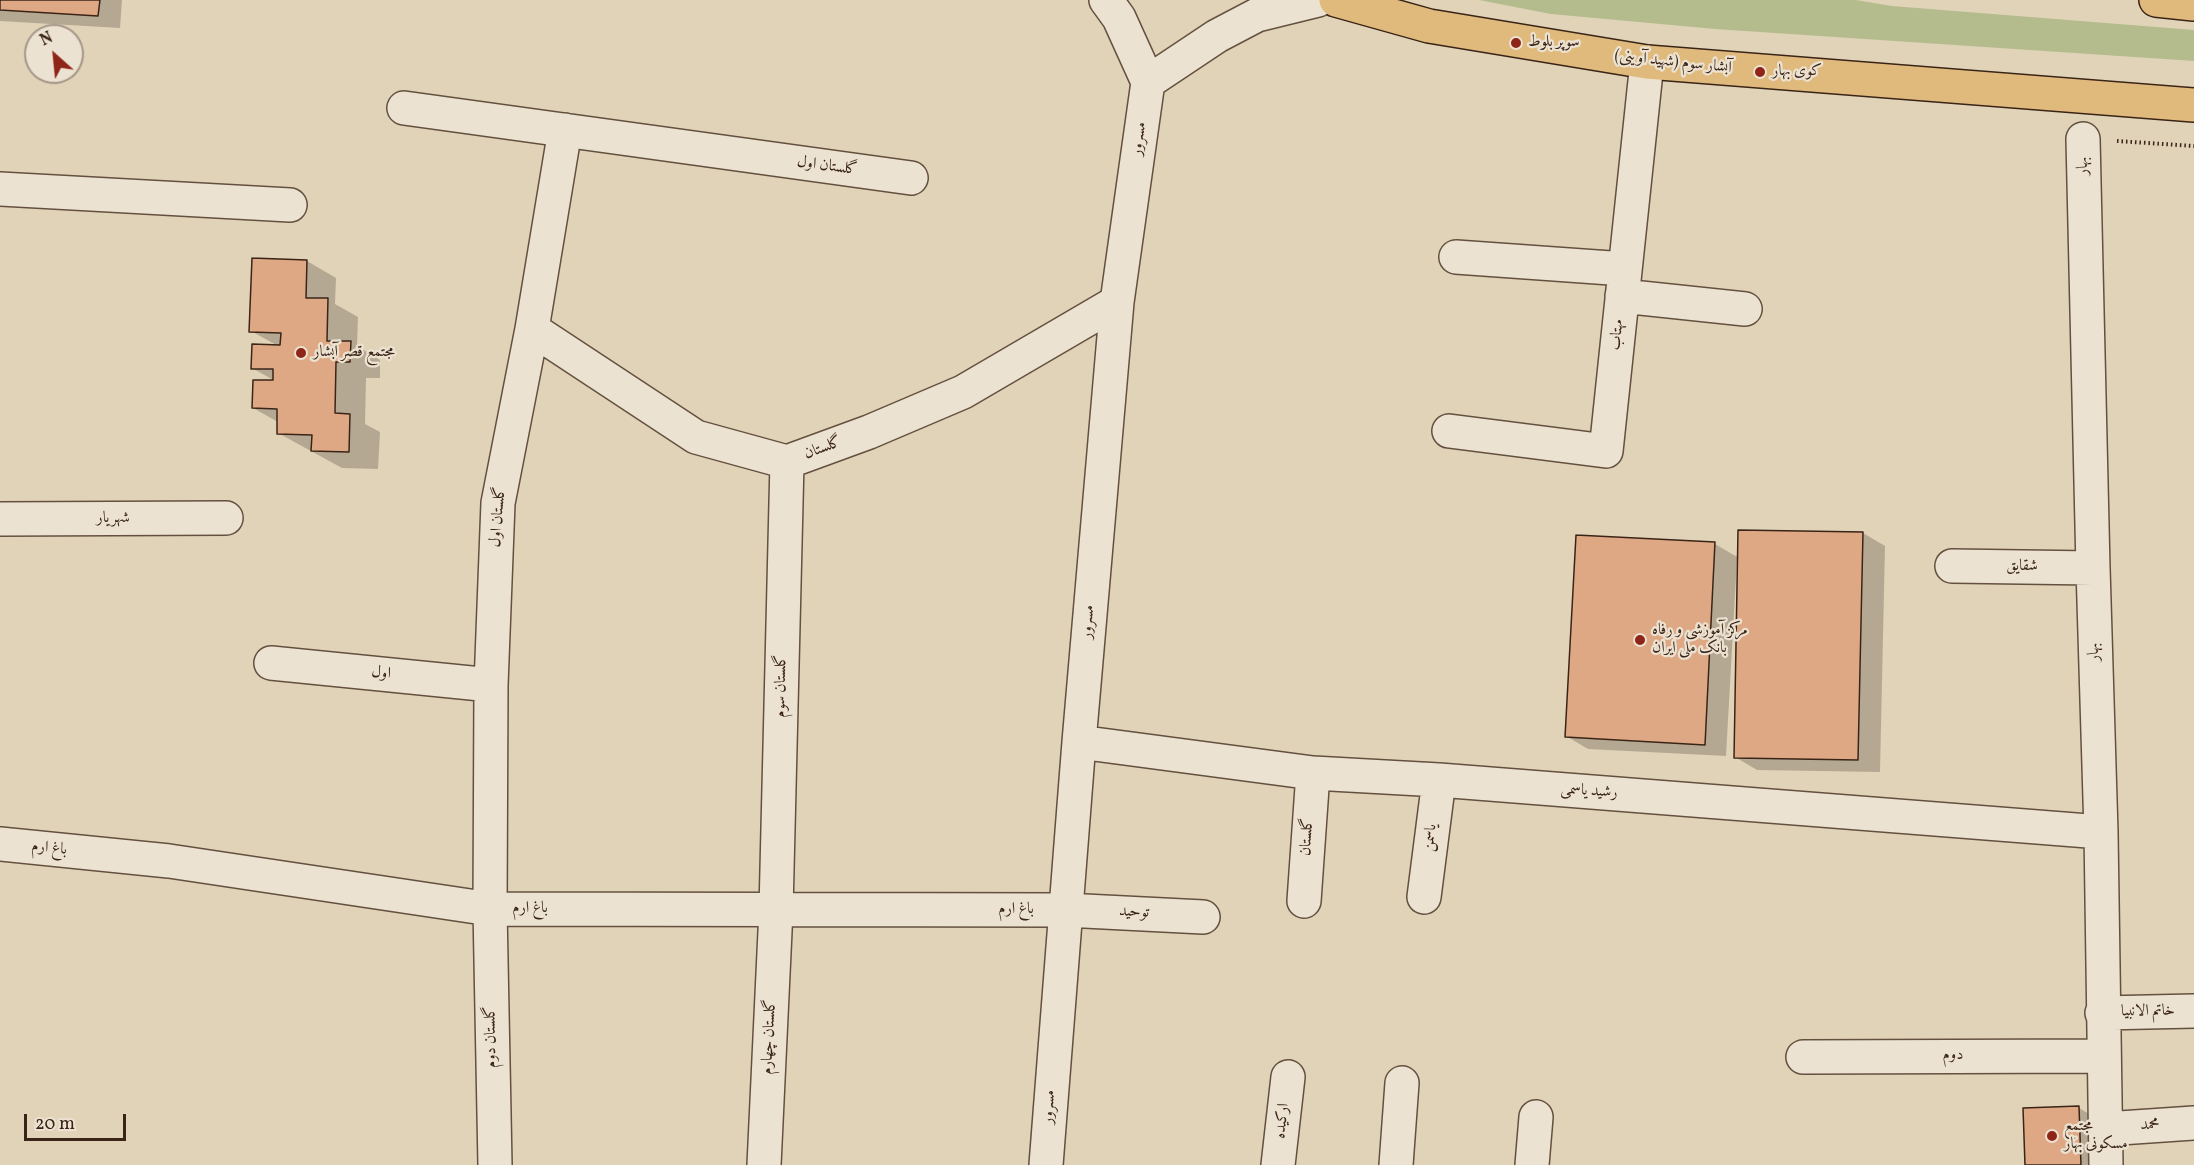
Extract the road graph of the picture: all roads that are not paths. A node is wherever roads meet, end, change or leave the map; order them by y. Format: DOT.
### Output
graph roads {
  1 [pos="1106,0"];
  2 [pos="1318,0"];
  3 [pos="1336,0"];
  4 [pos="2156,0"];
  5 [pos="2194,4"];
  6 [pos="1647,63"];
  7 [pos="1149,82"];
  8 [pos="2194,105"];
  9 [pos="404,108"];
  10 [pos="565,130"];
  11 [pos="2083,139"];
  12 [pos="911,178"];
  13 [pos="0,189"];
  14 [pos="290,205"];
  15 [pos="1456,257"];
  16 [pos="1624,283"];
  17 [pos="1117,302"];
  18 [pos="1745,309"];
  19 [pos="532,329"];
  20 [pos="1449,431"];
  21 [pos="787,462"];
  22 [pos="226,518"];
  23 [pos="0,519"];
  24 [pos="1952,566"];
  25 [pos="2092,568"];
  26 [pos="271,663"];
  27 [pos="491,685"];
  28 [pos="1079,742"];
  29 [pos="1313,773"];
  30 [pos="1439,780"];
  31 [pos="2101,832"];
  32 [pos="0,844"];
  33 [pos="1424,897"];
  34 [pos="1304,902"];
  35 [pos="490,909"];
  36 [pos="776,910"];
  37 [pos="1065,910"];
  38 [pos="1203,917"];
  39 [pos="2194,1011"];
  40 [pos="2102,1013"];
  41 [pos="2103,1056"];
  42 [pos="1803,1057"];
  43 [pos="1288,1077"];
  44 [pos="1402,1083"];
  45 [pos="1536,1118"];
  46 [pos="2194,1123"];
  47 [pos="2105,1129"];
  48 [pos="495,1165"];
  49 [pos="764,1165"];
  50 [pos="1046,1165"];
  51 [pos="1278,1165"];
  52 [pos="1396,1165"];
  53 [pos="1532,1165"];
  54 [pos="2106,1165"];
  1 -- 7 [label="street"];
  2 -- 7 [label="street"];
  3 -- 6 [label="main road, آبشار سوم (شهید آوینی)"];
  4 -- 5 [label="main road"];
  6 -- 8 [label="main road, آبشار سوم (شهید آوینی)"];
  6 -- 16 [label="street, مهتاب"];
  7 -- 17 [label="street, مسرور"];
  9 -- 10 [label="street, گلستان اول"];
  10 -- 12 [label="street, گلستان اول"];
  10 -- 19 [label="street, گلستان اول"];
  11 -- 25 [label="street, بهار"];
  13 -- 14 [label="street"];
  15 -- 16 [label="street"];
  16 -- 18 [label="street"];
  16 -- 20 [label="street, مهتاب"];
  17 -- 21 [label="street, گلستان"];
  17 -- 28 [label="street, مسرور"];
  19 -- 21 [label="street, گلستان"];
  19 -- 27 [label="street, گلستان اول"];
  21 -- 36 [label="street, گلستان سوم"];
  22 -- 23 [label="street, شهریار"];
  24 -- 25 [label="street, شقایق"];
  25 -- 31 [label="street, بهار"];
  26 -- 27 [label="street, اول"];
  27 -- 35 [label="street, گلستان اول"];
  28 -- 29 [label="street, رشید یاسمی"];
  28 -- 37 [label="street, مسرور"];
  29 -- 30 [label="street, رشید یاسمی"];
  29 -- 34 [label="street, گلستان"];
  30 -- 31 [label="street, رشید یاسمی"];
  30 -- 33 [label="street, یاسمن"];
  31 -- 40 [label="street, بهار"];
  32 -- 35 [label="street, باغ ارم"];
  35 -- 36 [label="street, باغ ارم"];
  35 -- 48 [label="street, گلستان دوم"];
  36 -- 37 [label="street, باغ ارم"];
  36 -- 49 [label="street, گلستان چهارم"];
  37 -- 38 [label="street, توحید"];
  37 -- 50 [label="street, مسرور"];
  39 -- 40 [label="street, خاتم الانبیا"];
  40 -- 41 [label="street, بهار"];
  41 -- 42 [label="street, دوم"];
  41 -- 47 [label="street, بهار"];
  43 -- 51 [label="street, ارکیده"];
  44 -- 52 [label="street"];
  45 -- 53 [label="street"];
  46 -- 47 [label="street, محمد"];
  47 -- 54 [label="street, بهار"];
}
